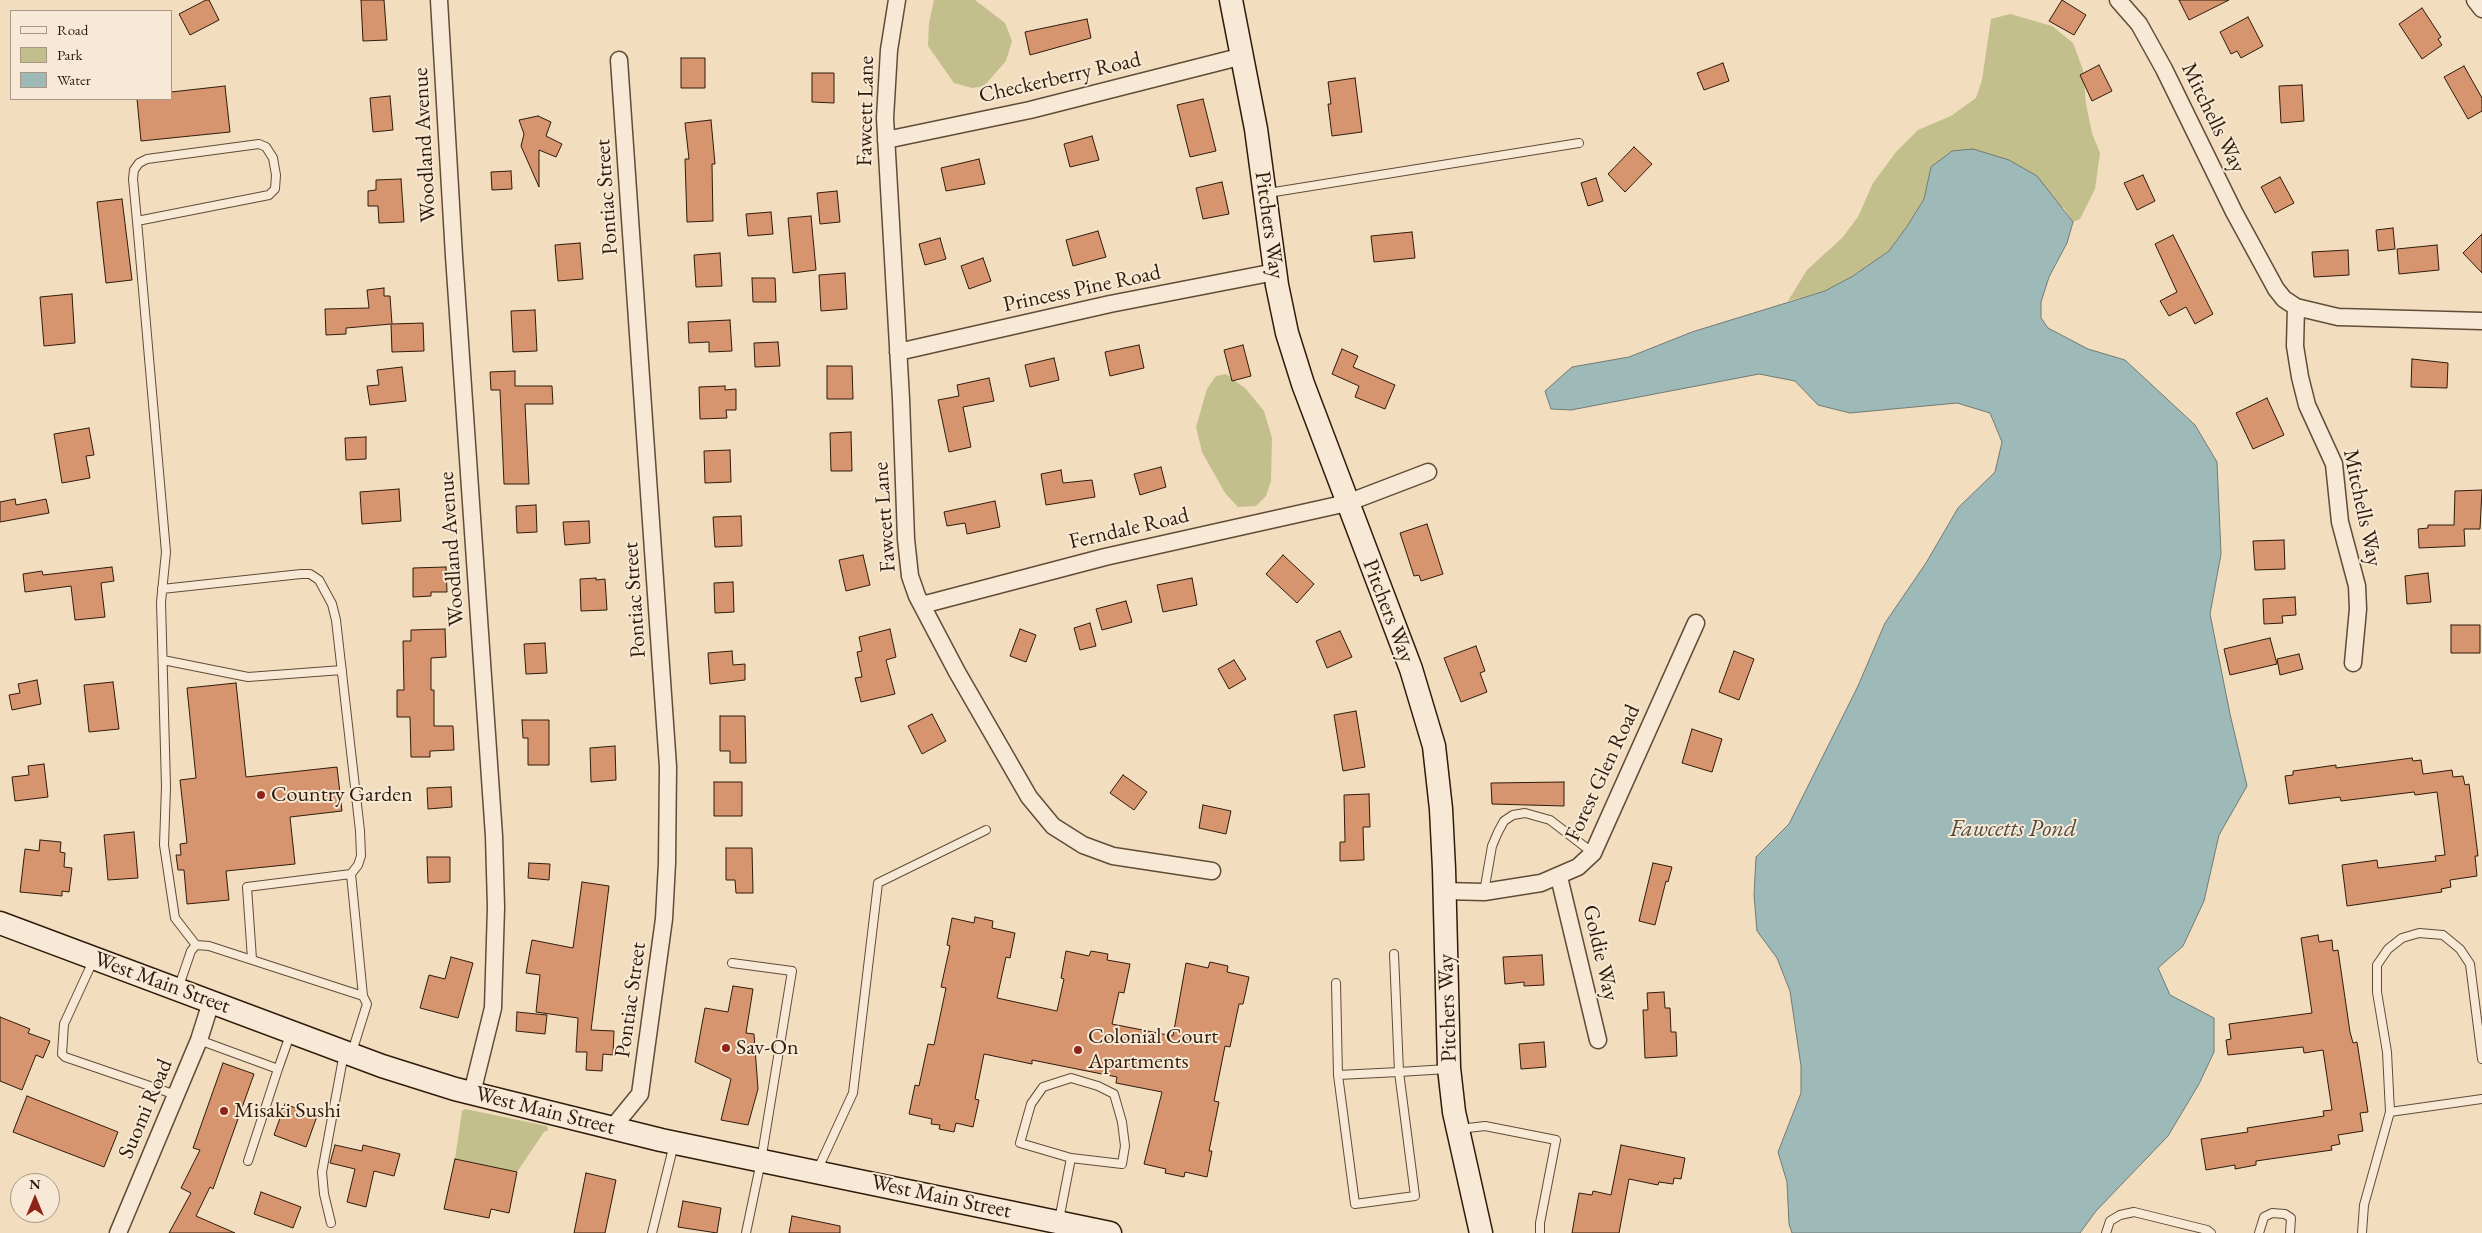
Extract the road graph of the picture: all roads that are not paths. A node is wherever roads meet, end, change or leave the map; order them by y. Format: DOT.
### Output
graph roads {
  1 [pos="439,0"];
  2 [pos="897,0"];
  3 [pos="1231,0"];
  4 [pos="2118,0"];
  5 [pos="2475,0"];
  6 [pos="2482,9"];
  7 [pos="1243,56"];
  8 [pos="619,60"];
  9 [pos="886,140"];
  10 [pos="1579,143"];
  11 [pos="1264,194"];
  12 [pos="137,220"];
  13 [pos="1275,272"];
  14 [pos="2296,307"];
  15 [pos="2482,321"];
  16 [pos="898,352"];
  17 [pos="1428,472"];
  18 [pos="1347,503"];
  19 [pos="162,589"];
  20 [pos="922,606"];
  21 [pos="1696,623"];
  22 [pos="163,660"];
  23 [pos="2353,663"];
  24 [pos="342,670"];
  25 [pos="986,830"];
  26 [pos="1593,854"];
  27 [pos="1212,871"];
  28 [pos="351,874"];
  29 [pos="1559,877"];
  30 [pos="1444,891"];
  31 [pos="1484,892"];
  32 [pos="0,923"];
  33 [pos="196,945"];
  34 [pos="1394,954"];
  35 [pos="94,959"];
  36 [pos="252,959"];
  37 [pos="732,963"];
  38 [pos="1336,983"];
  39 [pos="178,990"];
  40 [pos="363,996"];
  41 [pos="211,1002"];
  42 [pos="291,1031"];
  43 [pos="199,1040"];
  44 [pos="1598,1040"];
  45 [pos="348,1053"];
  46 [pos="2482,1059"];
  47 [pos="1449,1068"];
  48 [pos="278,1069"];
  49 [pos="1399,1072"];
  50 [pos="1338,1075"];
  51 [pos="472,1093"];
  52 [pos="176,1095"];
  53 [pos="2482,1099"];
  54 [pos="2390,1112"];
  55 [pos="613,1127"];
  56 [pos="1458,1129"];
  57 [pos="674,1142"];
  58 [pos="1071,1158"];
  59 [pos="248,1161"];
  60 [pos="761,1161"];
  61 [pos="816,1172"];
  62 [pos="1058,1222"];
  63 [pos="331,1223"];
  64 [pos="1081,1230"];
  65 [pos="118,1233"];
  66 [pos="652,1233"];
  67 [pos="746,1233"];
  68 [pos="1110,1233"];
  69 [pos="1481,1233"];
  70 [pos="1540,1233"];
  71 [pos="2106,1233"];
  72 [pos="2211,1233"];
  73 [pos="2260,1233"];
  74 [pos="2290,1233"];
  75 [pos="2362,1233"];
  1 -- 51 [label="street, Woodland Avenue"];
  2 -- 9 [label="street, Fawcett Lane"];
  3 -- 7 [label="main road, Pitchers Way"];
  4 -- 14 [label="street, Mitchells Way"];
  5 -- 6 [label="street"];
  7 -- 9 [label="street, Checkerberry Road"];
  7 -- 11 [label="main road, Pitchers Way"];
  8 -- 55 [label="street, Pontiac Street"];
  9 -- 16 [label="street, Fawcett Lane"];
  10 -- 11 [label="lane"];
  11 -- 13 [label="main road, Pitchers Way"];
  12 -- 12 [label="lane"];
  12 -- 19 [label="lane"];
  13 -- 16 [label="street, Princess Pine Road"];
  13 -- 18 [label="main road, Pitchers Way"];
  14 -- 15 [label="street, Mitchells Way"];
  14 -- 23 [label="street, Mitchells Way"];
  16 -- 20 [label="street, Fawcett Lane"];
  17 -- 18 [label="street"];
  18 -- 20 [label="street, Ferndale Road"];
  18 -- 30 [label="main road, Pitchers Way"];
  19 -- 22 [label="lane"];
  19 -- 24 [label="lane"];
  20 -- 27 [label="street, Fawcett Lane"];
  21 -- 26 [label="street, Forest Glen Road"];
  22 -- 24 [label="lane"];
  22 -- 33 [label="lane"];
  24 -- 28 [label="lane"];
  25 -- 61 [label="lane"];
  26 -- 29 [label="street, Forest Glen Road"];
  26 -- 31 [label="lane"];
  28 -- 36 [label="lane"];
  28 -- 40 [label="lane"];
  29 -- 31 [label="street, Forest Glen Road"];
  29 -- 44 [label="street, Goldie Way"];
  30 -- 31 [label="street, Forest Glen Road"];
  30 -- 47 [label="main road, Pitchers Way"];
  32 -- 35 [label="main road, West Main Street"];
  33 -- 36 [label="lane"];
  33 -- 39 [label="lane"];
  34 -- 49 [label="lane"];
  35 -- 39 [label="main road, West Main Street"];
  35 -- 52 [label="lane"];
  36 -- 40 [label="lane"];
  37 -- 60 [label="lane"];
  38 -- 50 [label="lane"];
  39 -- 41 [label="main road, West Main Street"];
  40 -- 45 [label="lane"];
  41 -- 42 [label="main road, West Main Street"];
  41 -- 43 [label="street, Suomi Road"];
  42 -- 45 [label="main road, West Main Street"];
  42 -- 48 [label="lane"];
  43 -- 48 [label="lane"];
  43 -- 52 [label="street, Suomi Road"];
  45 -- 51 [label="main road, West Main Street"];
  45 -- 63 [label="lane"];
  46 -- 54 [label="lane"];
  47 -- 49 [label="lane"];
  47 -- 56 [label="main road, Pitchers Way"];
  48 -- 59 [label="lane"];
  49 -- 50 [label="lane"];
  49 -- 50 [label="lane"];
  51 -- 55 [label="main road, West Main Street"];
  52 -- 65 [label="street, Suomi Road"];
  53 -- 54 [label="lane"];
  54 -- 75 [label="lane"];
  55 -- 57 [label="main road, West Main Street"];
  56 -- 69 [label="main road, Pitchers Way"];
  56 -- 70 [label="lane"];
  57 -- 60 [label="main road, West Main Street"];
  57 -- 66 [label="lane"];
  58 -- 58 [label="lane"];
  58 -- 62 [label="lane"];
  60 -- 61 [label="main road, West Main Street"];
  60 -- 67 [label="lane"];
  61 -- 62 [label="main road, West Main Street"];
  62 -- 64 [label="main road, West Main Street"];
  64 -- 68 [label="main road, West Main Street"];
  71 -- 72 [label="lane"];
  73 -- 74 [label="lane"];
}
